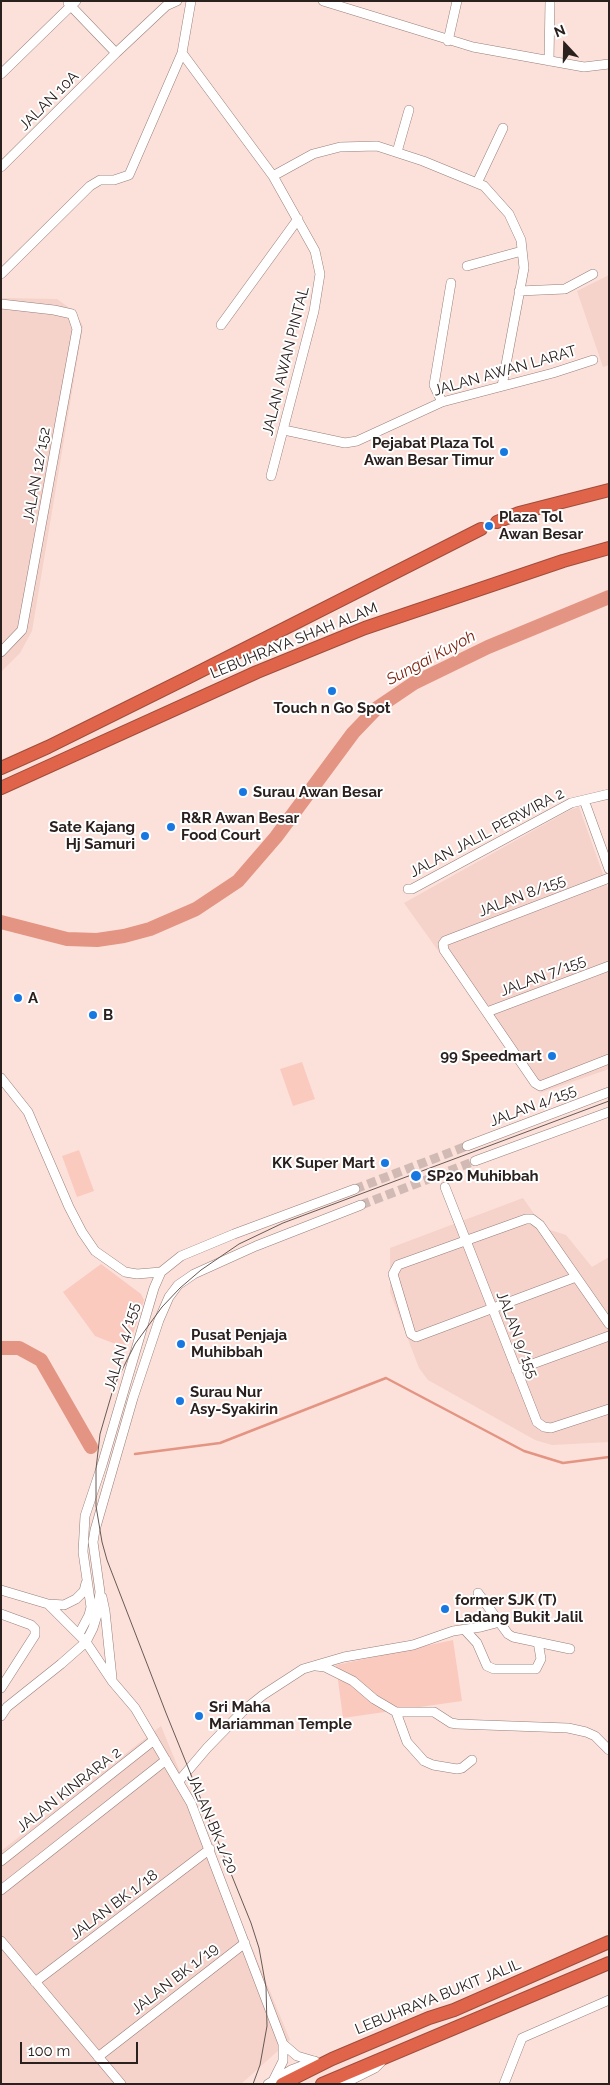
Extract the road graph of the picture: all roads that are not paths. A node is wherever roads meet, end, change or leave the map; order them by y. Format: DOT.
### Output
graph roads {
  1 [pos="177,1"];
  2 [pos="191,1"];
  3 [pos="323,1"];
  4 [pos="457,1"];
  5 [pos="550,1"];
  6 [pos="71,3"];
  7 [pos="448,41"];
  8 [pos="116,53"];
  9 [pos="182,53"];
  10 [pos="549,61"];
  11 [pos="609,64"];
  12 [pos="1,74"];
  13 [pos="409,110"];
  14 [pos="503,128"];
  15 [pos="397,152"];
  16 [pos="1,167"];
  17 [pos="273,176"];
  18 [pos="477,183"];
  19 [pos="298,219"];
  20 [pos="522,251"];
  21 [pos="467,266"];
  22 [pos="1,274"];
  23 [pos="593,274"];
  24 [pos="451,283"];
  25 [pos="519,291"];
  26 [pos="1,304"];
  27 [pos="221,324"];
  28 [pos="593,360"];
  29 [pos="502,386"];
  30 [pos="442,402"];
  31 [pos="284,430"];
  32 [pos="271,476"];
  33 [pos="609,490"];
  34 [pos="497,522"];
  35 [pos="480,529"];
  36 [pos="609,548"];
  37 [pos="1,652"];
  38 [pos="1,768"];
  39 [pos="1,788"];
  40 [pos="609,794"];
  41 [pos="584,800"];
  42 [pos="609,870"];
  43 [pos="609,878"];
  44 [pos="408,889"];
  45 [pos="609,966"];
  46 [pos="486,1012"];
  47 [pos="609,1059"];
  48 [pos="1,1078"];
  49 [pos="609,1092"];
  50 [pos="609,1112"];
  51 [pos="467,1146"];
  52 [pos="475,1161"];
  53 [pos="445,1187"];
  54 [pos="355,1190"];
  55 [pos="361,1205"];
  56 [pos="466,1240"];
  57 [pos="161,1272"];
  58 [pos="576,1277"];
  59 [pos="492,1308"];
  60 [pos="609,1324"];
  61 [pos="609,1336"];
  62 [pos="516,1370"];
  63 [pos="609,1409"];
  64 [pos="86,1576"];
  65 [pos="1,1590"];
  66 [pos="100,1592"];
  67 [pos="478,1593"];
  68 [pos="48,1604"];
  69 [pos="1,1614"];
  70 [pos="500,1622"];
  71 [pos="464,1629"];
  72 [pos="83,1638"];
  73 [pos="538,1642"];
  74 [pos="570,1649"];
  75 [pos="314,1665"];
  76 [pos="112,1681"];
  77 [pos="1,1688"];
  78 [pos="396,1712"];
  79 [pos="1,1716"];
  80 [pos="154,1740"];
  81 [pos="609,1750"];
  82 [pos="166,1760"];
  83 [pos="472,1760"];
  84 [pos="179,1781"];
  85 [pos="210,1849"];
  86 [pos="1,1861"];
  87 [pos="1,1890"];
  88 [pos="1,1941"];
  89 [pos="245,1942"];
  90 [pos="609,1942"];
  91 [pos="609,1963"];
  92 [pos="35,1982"];
  93 [pos="609,2000"];
  94 [pos="283,2044"];
  95 [pos="386,2056"];
  96 [pos="98,2057"];
  97 [pos="332,2059"];
  98 [pos="314,2061"];
  99 [pos="348,2082"];
  100 [pos="274,2083"];
  101 [pos="121,2084"];
  102 [pos="322,2084"];
  103 [pos="504,2084"];
  1 -- 8 [label="street, JALAN 10A"];
  2 -- 9 [label="street"];
  3 -- 7 [label="street"];
  4 -- 7 [label="street"];
  5 -- 10 [label="street"];
  6 -- 8 [label="street"];
  6 -- 12 [label="street"];
  7 -- 10 [label="street"];
  8 -- 16 [label="street, JALAN 10A"];
  9 -- 17 [label="street, JALAN AWAN PINTAL"];
  9 -- 22 [label="street"];
  10 -- 11 [label="street"];
  13 -- 15 [label="street"];
  14 -- 18 [label="street"];
  15 -- 17 [label="street"];
  15 -- 18 [label="street"];
  17 -- 19 [label="street, JALAN AWAN PINTAL"];
  18 -- 20 [label="street"];
  19 -- 27 [label="street"];
  19 -- 31 [label="street, JALAN AWAN PINTAL"];
  20 -- 21 [label="street"];
  20 -- 25 [label="street"];
  23 -- 25 [label="street"];
  24 -- 30 [label="street"];
  25 -- 29 [label="street"];
  26 -- 37 [label="street, JALAN 12/152"];
  28 -- 29 [label="street, JALAN AWAN LARAT"];
  29 -- 30 [label="street, JALAN AWAN LARAT"];
  30 -- 31 [label="street, JALAN AWAN LARAT"];
  31 -- 32 [label="street, JALAN AWAN PINTAL"];
  33 -- 34 [label="highway"];
  35 -- 38 [label="highway, LEBUHRAYA SHAH ALAM"];
  36 -- 39 [label="highway, LEBUHRAYA SHAH ALAM"];
  40 -- 41 [label="street, JALAN JALIL PERWIRA 2"];
  41 -- 42 [label="street"];
  41 -- 44 [label="street, JALAN JALIL PERWIRA 2"];
  43 -- 46 [label="street, JALAN 8/155"];
  45 -- 46 [label="street, JALAN 7/155"];
  46 -- 47 [label="street"];
  48 -- 57 [label="street"];
  49 -- 51 [label="street, JALAN 4/155"];
  50 -- 52 [label="street, JALAN 4/155"];
  53 -- 56 [label="street, JALAN 9/155"];
  54 -- 57 [label="street, JALAN 4/155"];
  55 -- 66 [label="street, JALAN 4/155"];
  56 -- 58 [label="street"];
  56 -- 59 [label="street, JALAN 9/155"];
  56 -- 59 [label="street"];
  57 -- 64 [label="street, JALAN 4/155"];
  58 -- 59 [label="street"];
  58 -- 60 [label="street"];
  59 -- 62 [label="street, JALAN 9/155"];
  61 -- 62 [label="street"];
  62 -- 63 [label="street, JALAN 9/155"];
  64 -- 68 [label="street"];
  64 -- 72 [label="street, JALAN 4/155"];
  65 -- 68 [label="street"];
  66 -- 72 [label="street, JALAN 4/155"];
  66 -- 76 [label="street"];
  67 -- 70 [label="street"];
  68 -- 72 [label="street, JALAN BK 1/20"];
  69 -- 77 [label="street"];
  70 -- 71 [label="street"];
  70 -- 73 [label="street"];
  71 -- 73 [label="street"];
  71 -- 75 [label="street"];
  72 -- 76 [label="street, JALAN BK 1/20"];
  72 -- 79 [label="street"];
  73 -- 74 [label="street"];
  75 -- 78 [label="street"];
  75 -- 84 [label="street"];
  76 -- 80 [label="street, JALAN BK 1/20"];
  78 -- 81 [label="street"];
  78 -- 83 [label="street"];
  80 -- 82 [label="street, JALAN BK 1/20"];
  80 -- 86 [label="street, JALAN KINRARA 2"];
  82 -- 84 [label="street, JALAN BK 1/20"];
  82 -- 87 [label="street"];
  84 -- 85 [label="street, JALAN BK 1/20"];
  85 -- 89 [label="street, JALAN BK 1/20"];
  85 -- 92 [label="street, JALAN BK 1/18"];
  88 -- 92 [label="street"];
  89 -- 94 [label="street, JALAN BK 1/20"];
  89 -- 96 [label="street, JALAN BK 1/19"];
  90 -- 97 [label="highway, LEBUHRAYA BUKIT JALIL"];
  91 -- 95 [label="highway"];
  92 -- 96 [label="street"];
  93 -- 103 [label="street"];
  94 -- 98 [label="street"];
  94 -- 100 [label="street"];
  95 -- 99 [label="street"];
  95 -- 102 [label="highway"];
  96 -- 101 [label="street"];
  97 -- 98 [label="street"];
  97 -- 100 [label="highway, LEBUHRAYA BUKIT JALIL"];
  98 -- 100 [label="street"];
}
